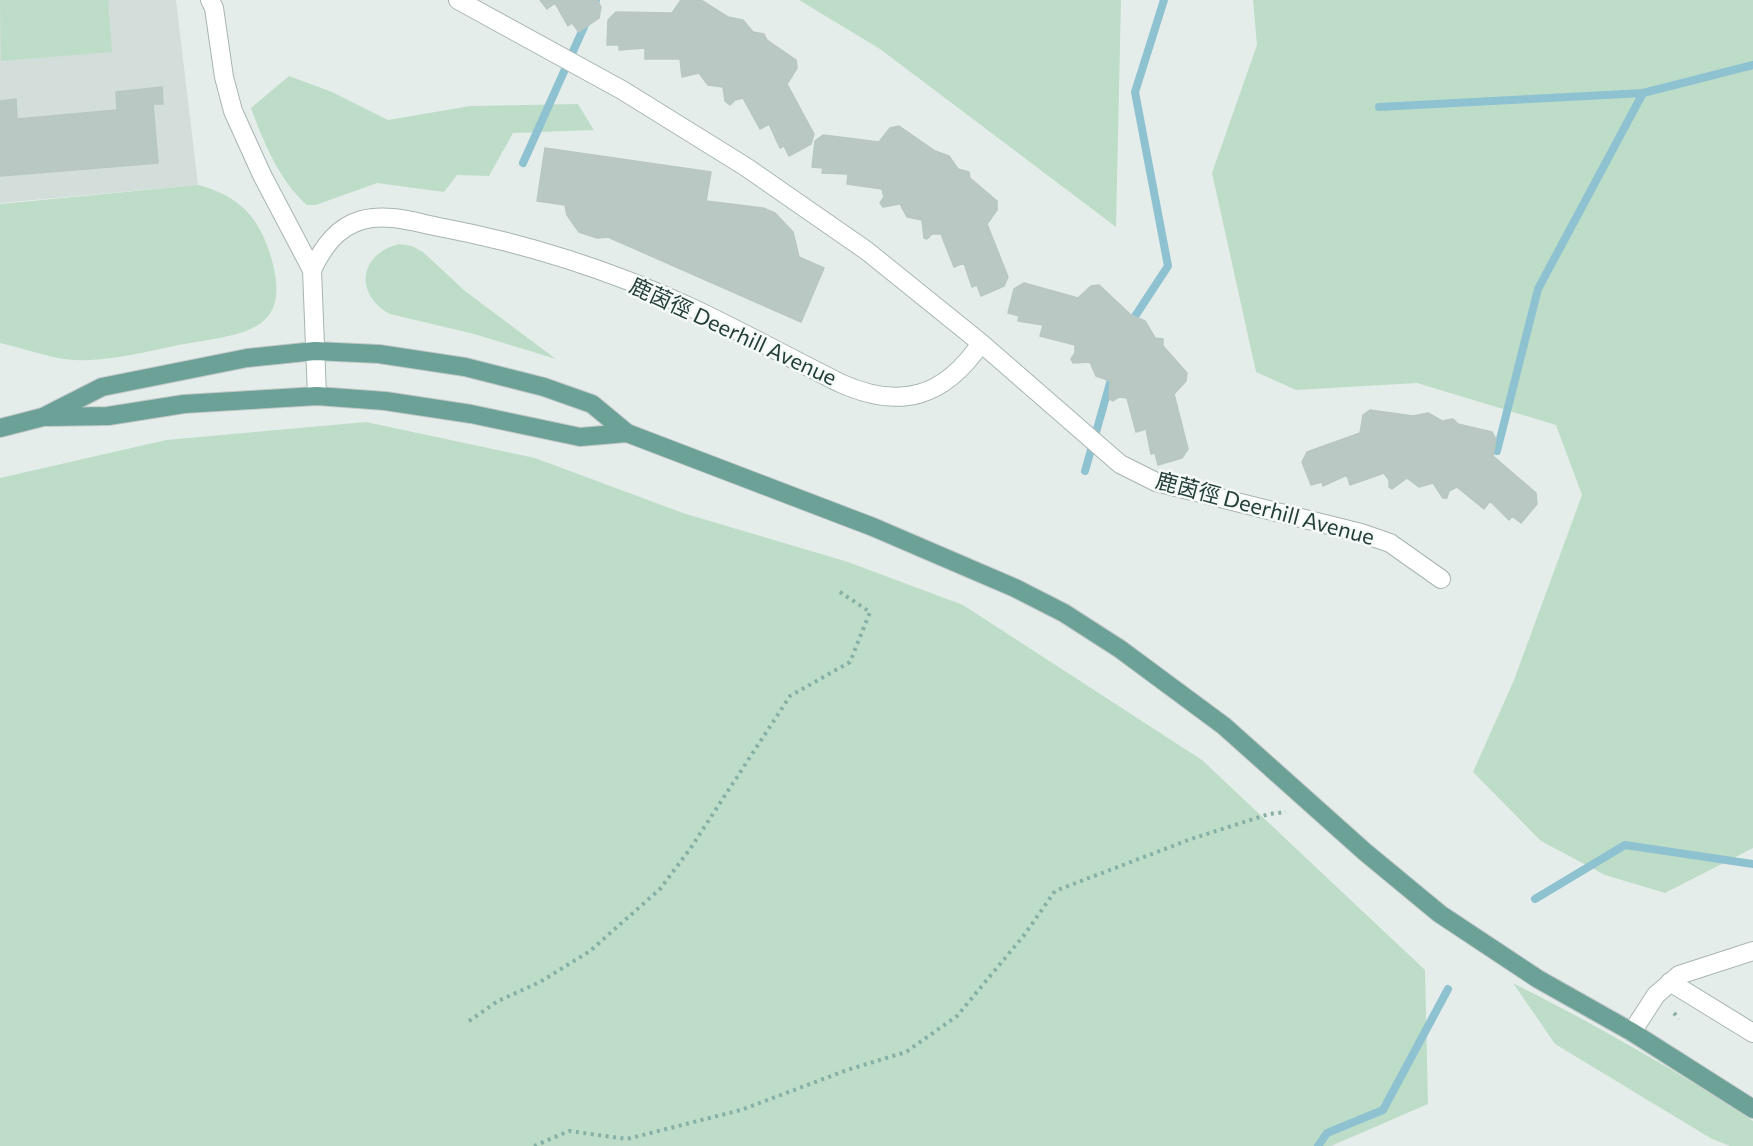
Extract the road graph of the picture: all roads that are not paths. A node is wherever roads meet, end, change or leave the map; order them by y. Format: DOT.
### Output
graph roads {
  1 [pos="458,0"];
  2 [pos="214,3"];
  3 [pos="312,270"];
  4 [pos="981,343"];
  5 [pos="315,351"];
  6 [pos="317,396"];
  7 [pos="43,417"];
  8 [pos="0,428"];
  9 [pos="627,433"];
  10 [pos="1441,579"];
  11 [pos="1753,951"];
  12 [pos="1670,982"];
  13 [pos="1632,1032"];
  14 [pos="1753,1033"];
  15 [pos="1753,1109"];
  1 -- 4 [label="street, 鹿茵徑 Deerhill Avenue"];
  2 -- 3 [label="street"];
  3 -- 4 [label="street, 鹿茵徑 Deerhill Avenue"];
  3 -- 5 [label="street"];
  4 -- 10 [label="street, 鹿茵徑 Deerhill Avenue"];
  5 -- 6 [label="street"];
  5 -- 7 [label="main road"];
  5 -- 9 [label="main road"];
  6 -- 7 [label="main road"];
  6 -- 9 [label="main road"];
  7 -- 8 [label="main road"];
  9 -- 13 [label="main road"];
  11 -- 12 [label="street"];
  12 -- 13 [label="street"];
  12 -- 14 [label="street"];
  13 -- 15 [label="main road"];
}
